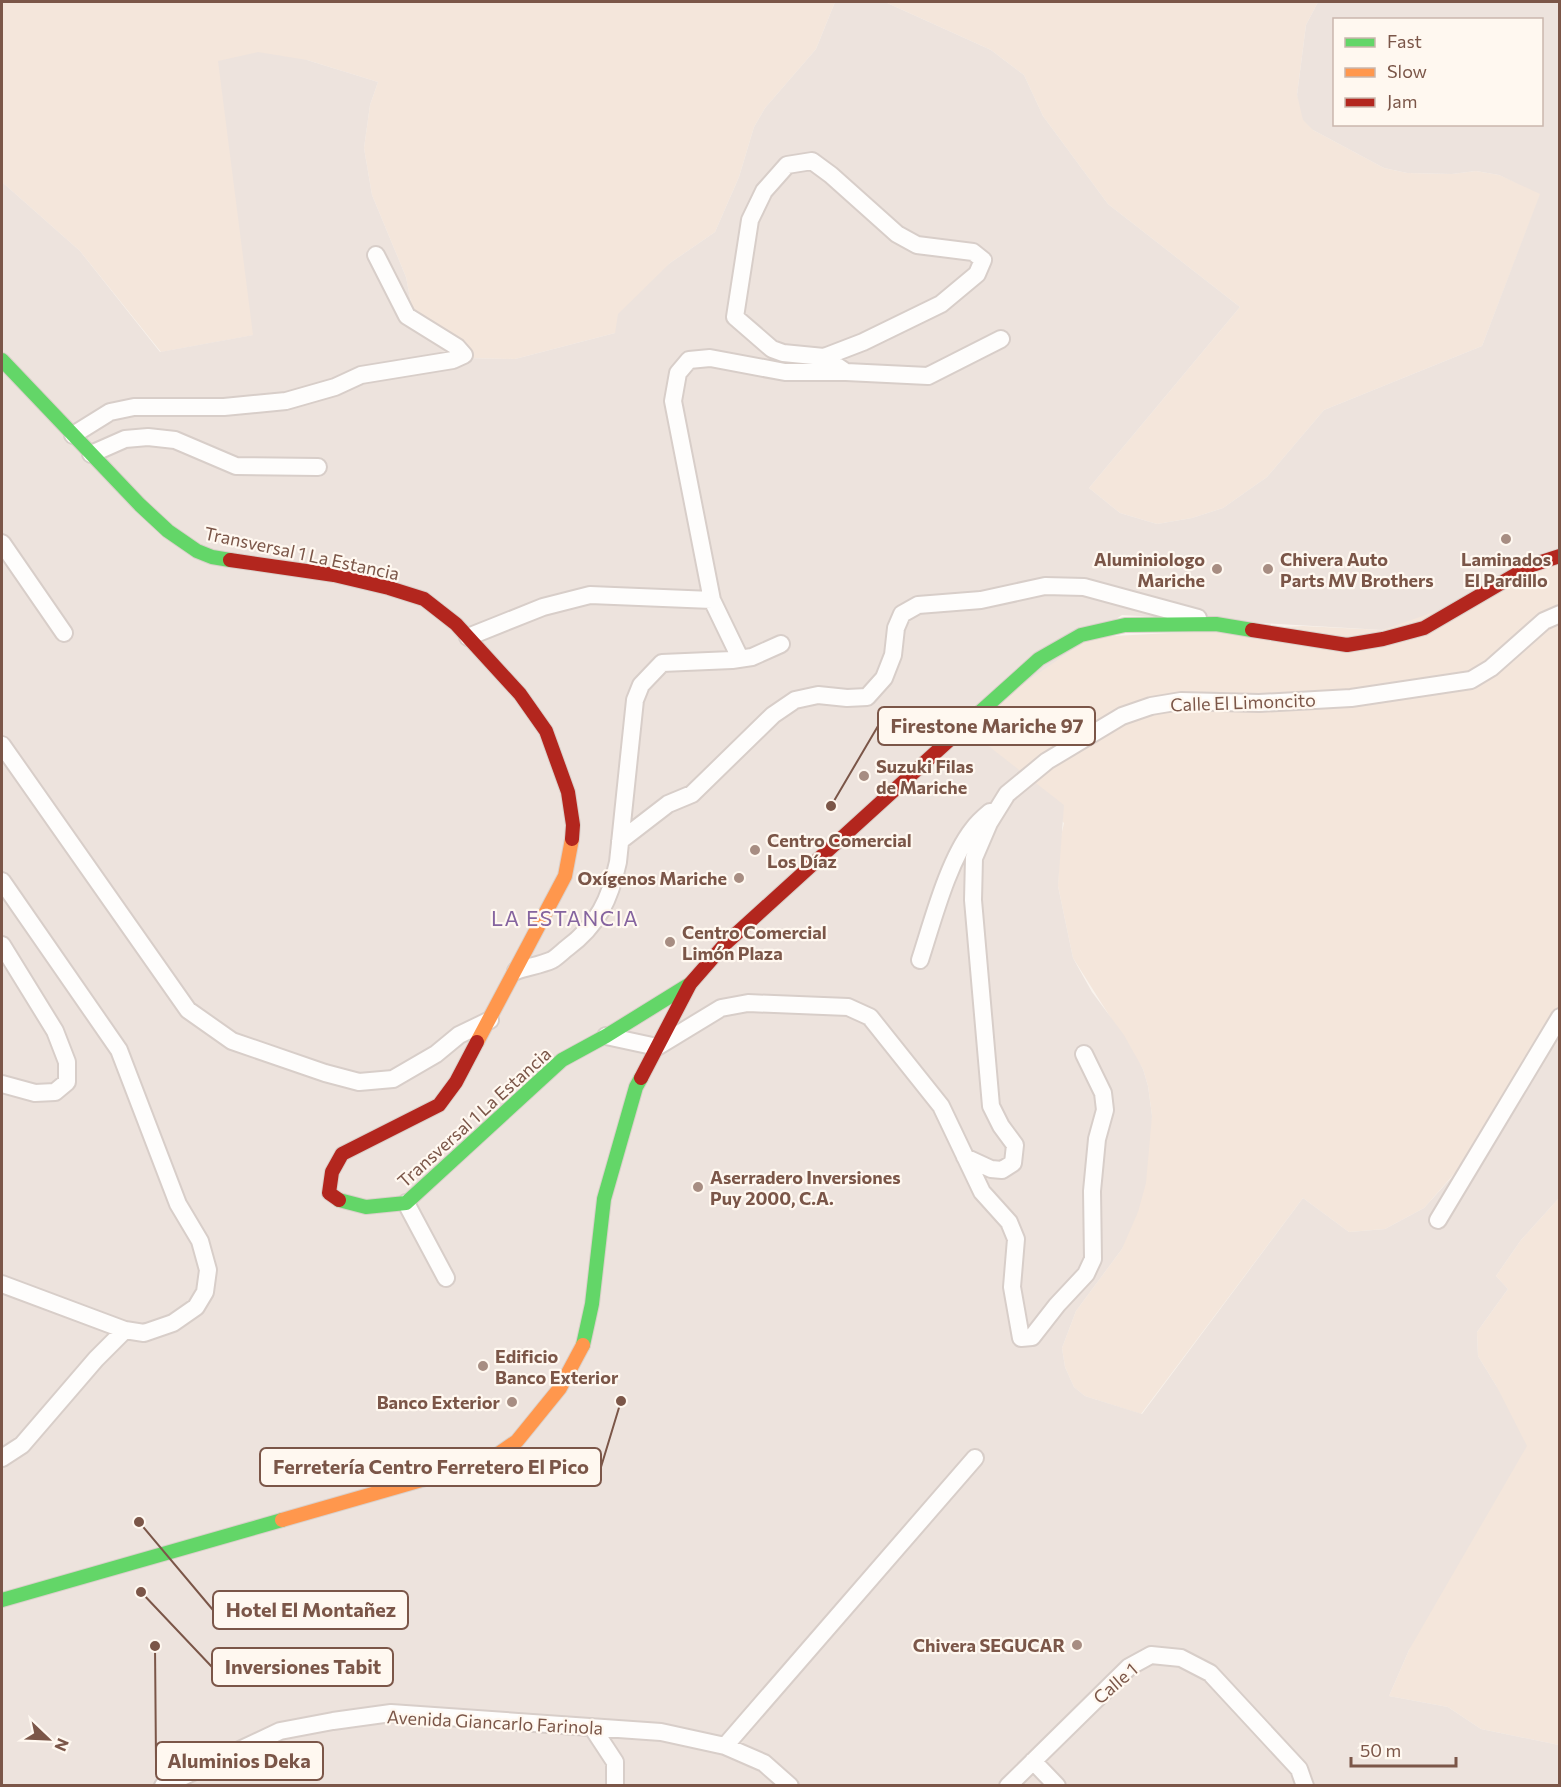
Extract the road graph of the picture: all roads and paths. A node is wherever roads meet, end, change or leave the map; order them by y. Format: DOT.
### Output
graph roads {
  1 [pos="376,255"];
  2 [pos="1001,339"];
  3 [pos="824,357"];
  4 [pos="2,360"];
  5 [pos="846,372"];
  6 [pos="73,435"];
  7 [pos="92,454"];
  8 [pos="318,467"];
  9 [pos="2,543"];
  10 [pos="1560,556"];
  11 [pos="712,600"];
  12 [pos="1560,614"];
  13 [pos="1216,624"];
  14 [pos="64,633"];
  15 [pos="468,637"];
  16 [pos="781,644"];
  17 [pos="740,658"];
  18 [pos="2,745"];
  19 [pos="1007,794"];
  20 [pos="620,841"];
  21 [pos="2,881"];
  22 [pos="2,945"];
  23 [pos="920,960"];
  24 [pos="516,971"];
  25 [pos="690,984"];
  26 [pos="1560,1017"];
  27 [pos="490,1020"];
  28 [pos="606,1036"];
  29 [pos="657,1047"];
  30 [pos="1084,1054"];
  31 [pos="2,1084"];
  32 [pos="965,1157"];
  33 [pos="406,1203"];
  34 [pos="1438,1220"];
  35 [pos="446,1278"];
  36 [pos="2,1284"];
  37 [pos="125,1330"];
  38 [pos="2,1458"];
  39 [pos="975,1458"];
  40 [pos="2,1600"];
  41 [pos="592,1727"];
  42 [pos="725,1746"];
  43 [pos="1033,1761"];
  44 [pos="163,1785"];
  45 [pos="615,1785"];
  46 [pos="790,1785"];
  47 [pos="1008,1785"];
  48 [pos="1057,1785"];
  49 [pos="1305,1785"];
  1 -- 6 [label="street"];
  2 -- 5 [label="street"];
  3 -- 3 [label="street"];
  3 -- 5 [label="street"];
  4 -- 6 [label="main road, Transversal 1 La Estancia"];
  5 -- 11 [label="street"];
  6 -- 7 [label="main road, Transversal 1 La Estancia"];
  7 -- 8 [label="street"];
  7 -- 15 [label="main road, Transversal 1 La Estancia"];
  9 -- 14 [label="street"];
  10 -- 13 [label="main road"];
  11 -- 15 [label="street"];
  11 -- 17 [label="street"];
  12 -- 19 [label="street, Calle El Limoncito"];
  13 -- 20 [label="street"];
  13 -- 25 [label="main road"];
  15 -- 24 [label="main road, Transversal 1 La Estancia"];
  16 -- 17 [label="street"];
  17 -- 20 [label="street"];
  18 -- 27 [label="street"];
  19 -- 23 [label="street"];
  19 -- 32 [label="street, Calle El Limoncito"];
  20 -- 24 [label="street"];
  21 -- 37 [label="street"];
  22 -- 31 [label="street"];
  24 -- 27 [label="main road, Transversal 1 La Estancia"];
  25 -- 28 [label="main road, Transversal 1 La Estancia"];
  25 -- 29 [label="main road"];
  26 -- 34 [label="street"];
  27 -- 33 [label="main road, Transversal 1 La Estancia"];
  28 -- 29 [label="street"];
  28 -- 33 [label="main road, Transversal 1 La Estancia"];
  29 -- 32 [label="street"];
  29 -- 40 [label="main road"];
  30 -- 32 [label="street"];
  33 -- 35 [label="street"];
  36 -- 37 [label="street"];
  37 -- 38 [label="street"];
  39 -- 42 [label="street"];
  41 -- 42 [label="street, Avenida Giancarlo Farinola"];
  41 -- 44 [label="street, Avenida Giancarlo Farinola"];
  41 -- 45 [label="street"];
  42 -- 46 [label="street, Avenida Giancarlo Farinola"];
  43 -- 47 [label="street, Calle 1"];
  43 -- 48 [label="street"];
  43 -- 49 [label="street, Calle 1"];
}
